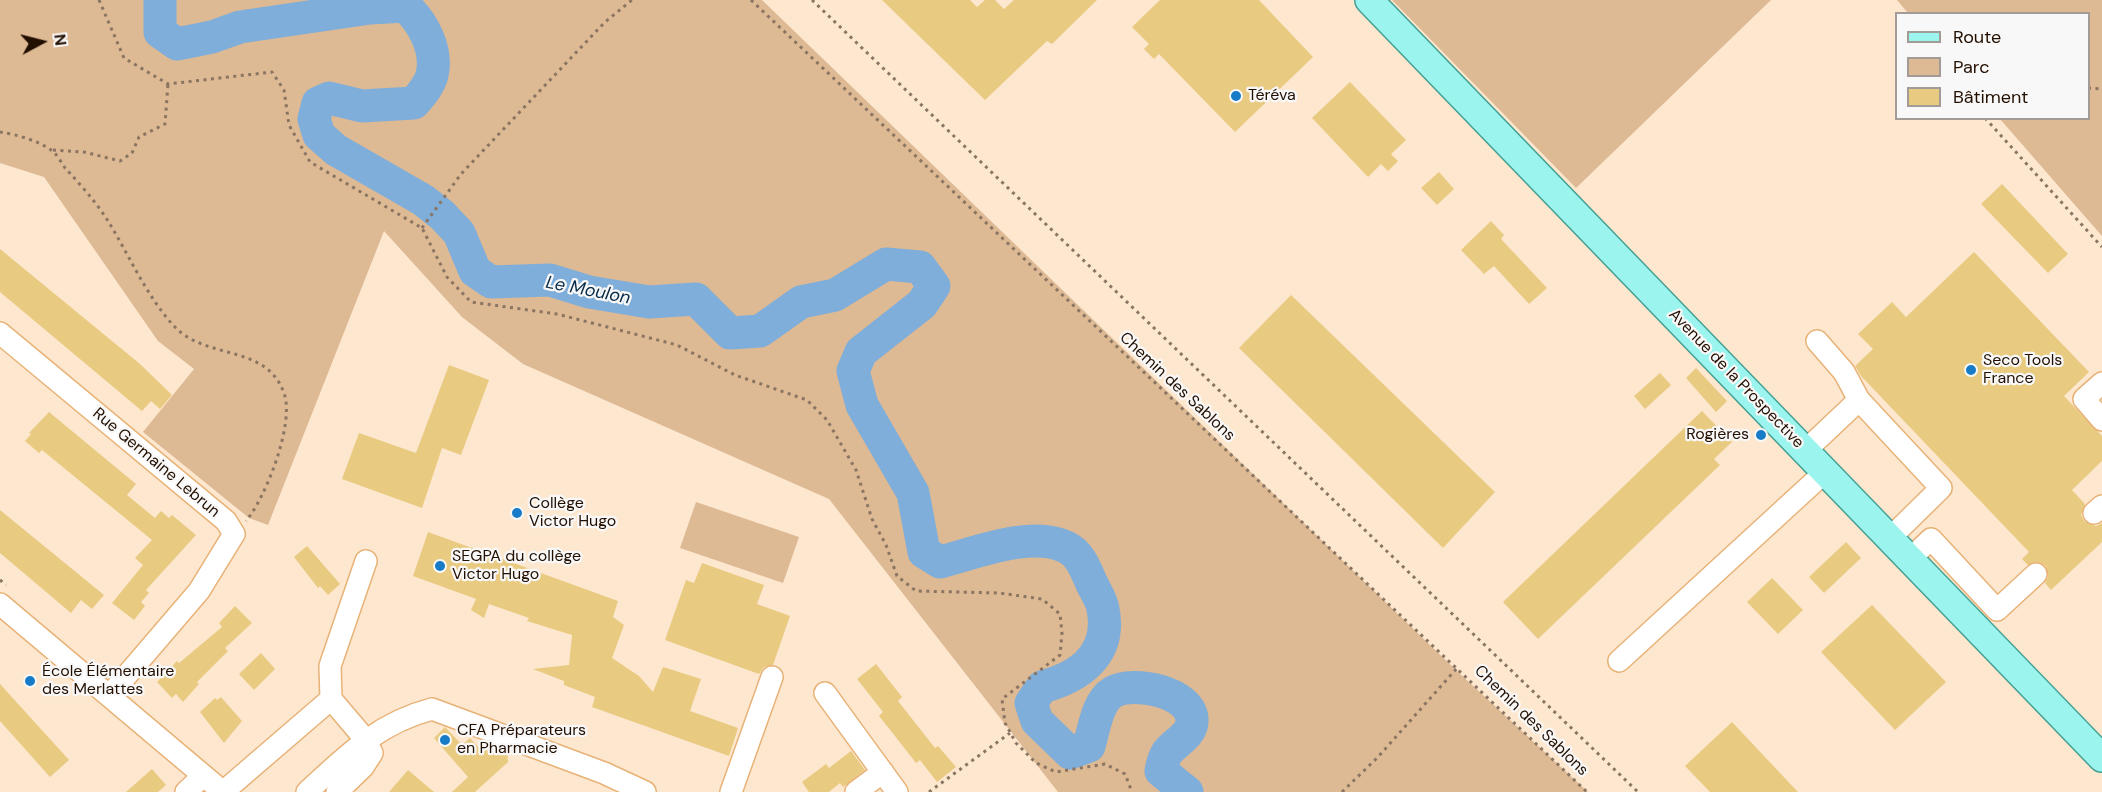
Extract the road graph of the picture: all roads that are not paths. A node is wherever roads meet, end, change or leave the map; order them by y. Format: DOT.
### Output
graph roads {
  1 [pos="1370,0"];
  2 [pos="0,333"];
  3 [pos="1817,341"];
  4 [pos="2102,383"];
  5 [pos="1859,400"];
  6 [pos="2102,420"];
  7 [pos="1805,451"];
  8 [pos="1825,472"];
  9 [pos="1890,538"];
  10 [pos="1910,559"];
  11 [pos="366,561"];
  12 [pos="2036,574"];
  13 [pos="0,604"];
  14 [pos="1619,661"];
  15 [pos="772,677"];
  16 [pos="825,693"];
  17 [pos="109,696"];
  18 [pos="331,699"];
  19 [pos="365,739"];
  20 [pos="2102,758"];
  21 [pos="883,772"];
  22 [pos="203,776"];
  23 [pos="186,792"];
  24 [pos="223,792"];
  25 [pos="307,792"];
  26 [pos="337,792"];
  27 [pos="645,792"];
  28 [pos="731,792"];
  29 [pos="856,792"];
  30 [pos="897,792"];
  1 -- 7 [label="main road, Avenue de la Prospective"];
  2 -- 17 [label="street, Rue Germaine Lebrun"];
  3 -- 5 [label="street"];
  4 -- 6 [label="street"];
  5 -- 7 [label="street"];
  5 -- 9 [label="street"];
  7 -- 8 [label="main road, Avenue de la Prospective"];
  8 -- 9 [label="main road, Avenue de la Prospective"];
  8 -- 14 [label="street"];
  9 -- 10 [label="main road, Avenue de la Prospective"];
  10 -- 12 [label="street"];
  10 -- 20 [label="main road, Avenue de la Prospective"];
  11 -- 18 [label="street"];
  13 -- 17 [label="street"];
  15 -- 28 [label="street"];
  16 -- 21 [label="street"];
  17 -- 22 [label="street"];
  18 -- 19 [label="street"];
  18 -- 24 [label="street"];
  19 -- 25 [label="street"];
  19 -- 26 [label="street"];
  19 -- 27 [label="street"];
  21 -- 29 [label="street"];
  21 -- 30 [label="street"];
  22 -- 23 [label="street"];
  22 -- 24 [label="street"];
}
